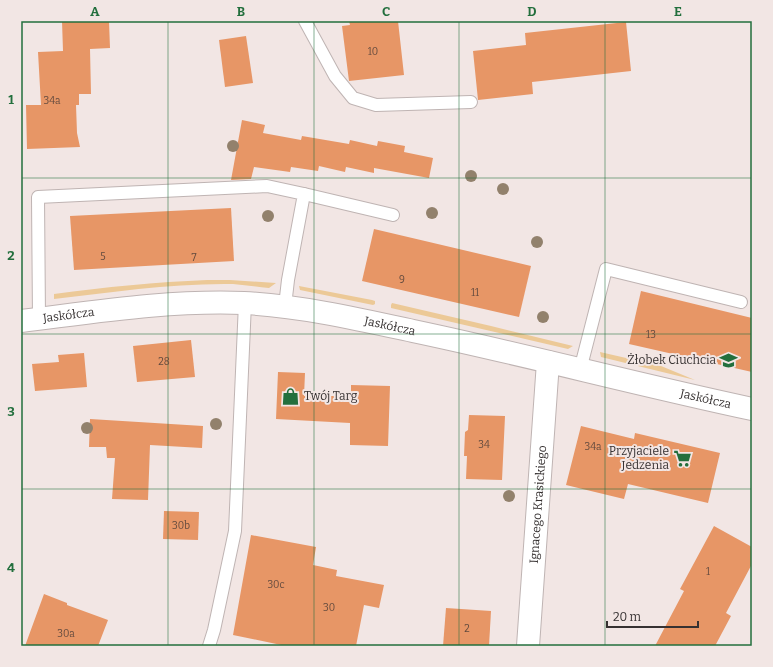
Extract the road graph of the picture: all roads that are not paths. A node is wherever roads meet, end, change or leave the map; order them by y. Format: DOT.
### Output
graph roads {
  1 [pos="305,21"];
  2 [pos="471,102"];
  3 [pos="304,194"];
  4 [pos="393,215"];
  5 [pos="741,302"];
  6 [pos="244,303"];
  7 [pos="285,306"];
  8 [pos="30,320"];
  9 [pos="548,362"];
  10 [pos="580,370"];
  11 [pos="752,409"];
  12 [pos="209,646"];
  13 [pos="528,646"];
  1 -- 2 [label="lane"];
  3 -- 4 [label="lane"];
  3 -- 7 [label="lane"];
  3 -- 8 [label="lane"];
  5 -- 10 [label="lane"];
  6 -- 7 [label="street, Jaskółcza"];
  6 -- 8 [label="street, Jaskółcza"];
  6 -- 12 [label="lane"];
  7 -- 9 [label="street, Jaskółcza"];
  9 -- 10 [label="street, Jaskółcza"];
  9 -- 13 [label="street, Ignacego Krasickiego"];
  10 -- 11 [label="street, Jaskółcza"];
}
